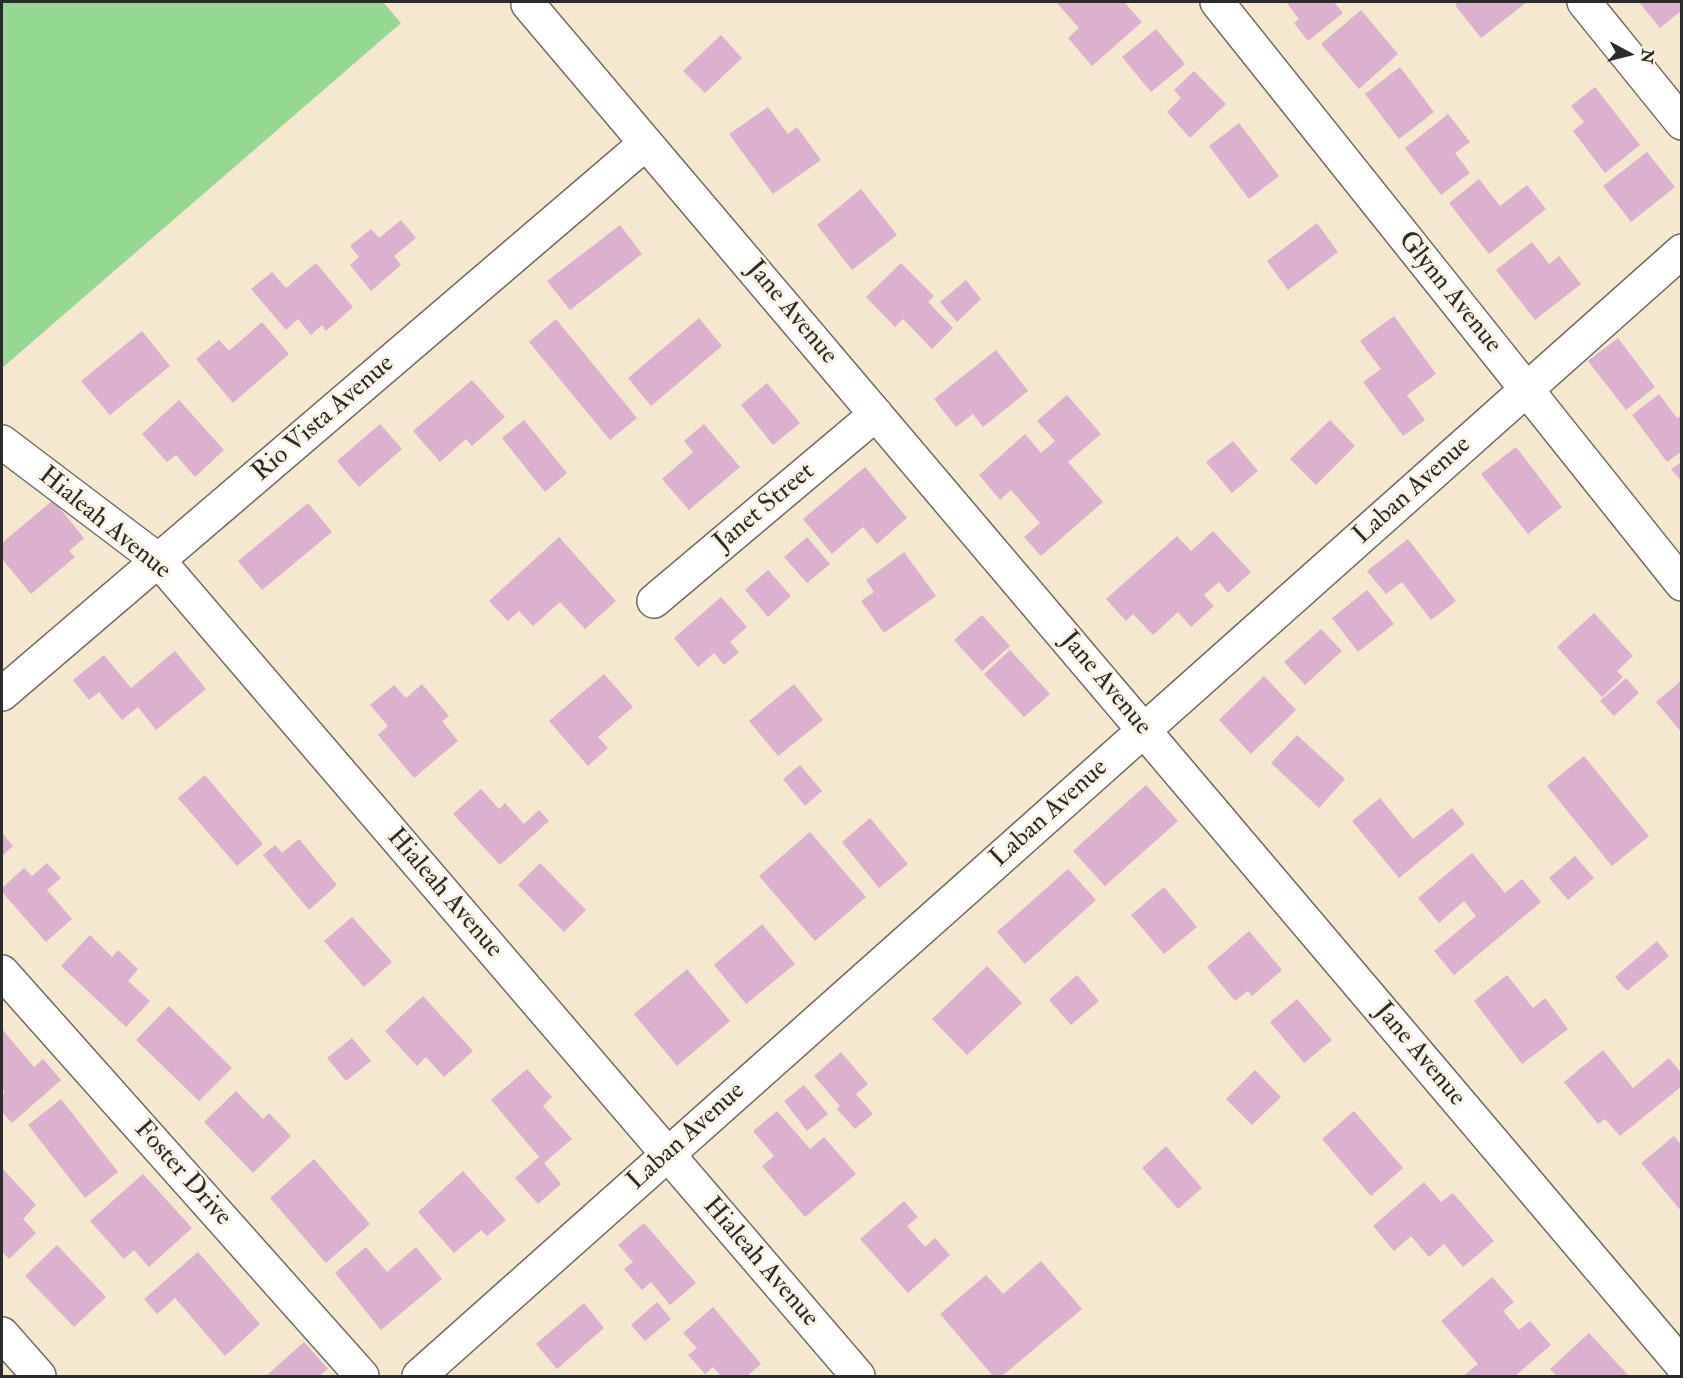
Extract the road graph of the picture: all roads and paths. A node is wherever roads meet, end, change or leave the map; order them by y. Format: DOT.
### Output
graph roads {
  1 [pos="1217,2"];
  2 [pos="1584,2"];
  3 [pos="528,4"];
  4 [pos="1682,123"];
  5 [pos="646,143"];
  6 [pos="1682,251"];
  7 [pos="1527,390"];
  8 [pos="876,414"];
  9 [pos="2,442"];
  10 [pos="158,560"];
  11 [pos="1682,584"];
  12 [pos="654,602"];
  13 [pos="2,694"];
  14 [pos="1144,730"];
  15 [pos="2,972"];
  16 [pos="668,1155"];
  17 [pos="2,1334"];
  18 [pos="1682,1365"];
  19 [pos="39,1377"];
  20 [pos="363,1377"];
  21 [pos="419,1377"];
  22 [pos="858,1377"];
  1 -- 7 [label="street, Glynn Avenue"];
  2 -- 4 [label="street"];
  3 -- 5 [label="street, Jane Avenue"];
  5 -- 8 [label="street, Jane Avenue"];
  5 -- 10 [label="street, Rio Vista Avenue"];
  6 -- 7 [label="street, Laban Avenue"];
  7 -- 11 [label="street, Glynn Avenue"];
  7 -- 14 [label="street, Laban Avenue"];
  8 -- 12 [label="street, Janet Street"];
  8 -- 14 [label="street, Jane Avenue"];
  9 -- 10 [label="street, Hialeah Avenue"];
  10 -- 13 [label="street, Rio Vista Avenue"];
  10 -- 16 [label="street, Hialeah Avenue"];
  14 -- 16 [label="street, Laban Avenue"];
  14 -- 18 [label="street, Jane Avenue"];
  15 -- 20 [label="street, Foster Drive"];
  16 -- 21 [label="street, Laban Avenue"];
  16 -- 22 [label="street, Hialeah Avenue"];
  17 -- 19 [label="street"];
}
